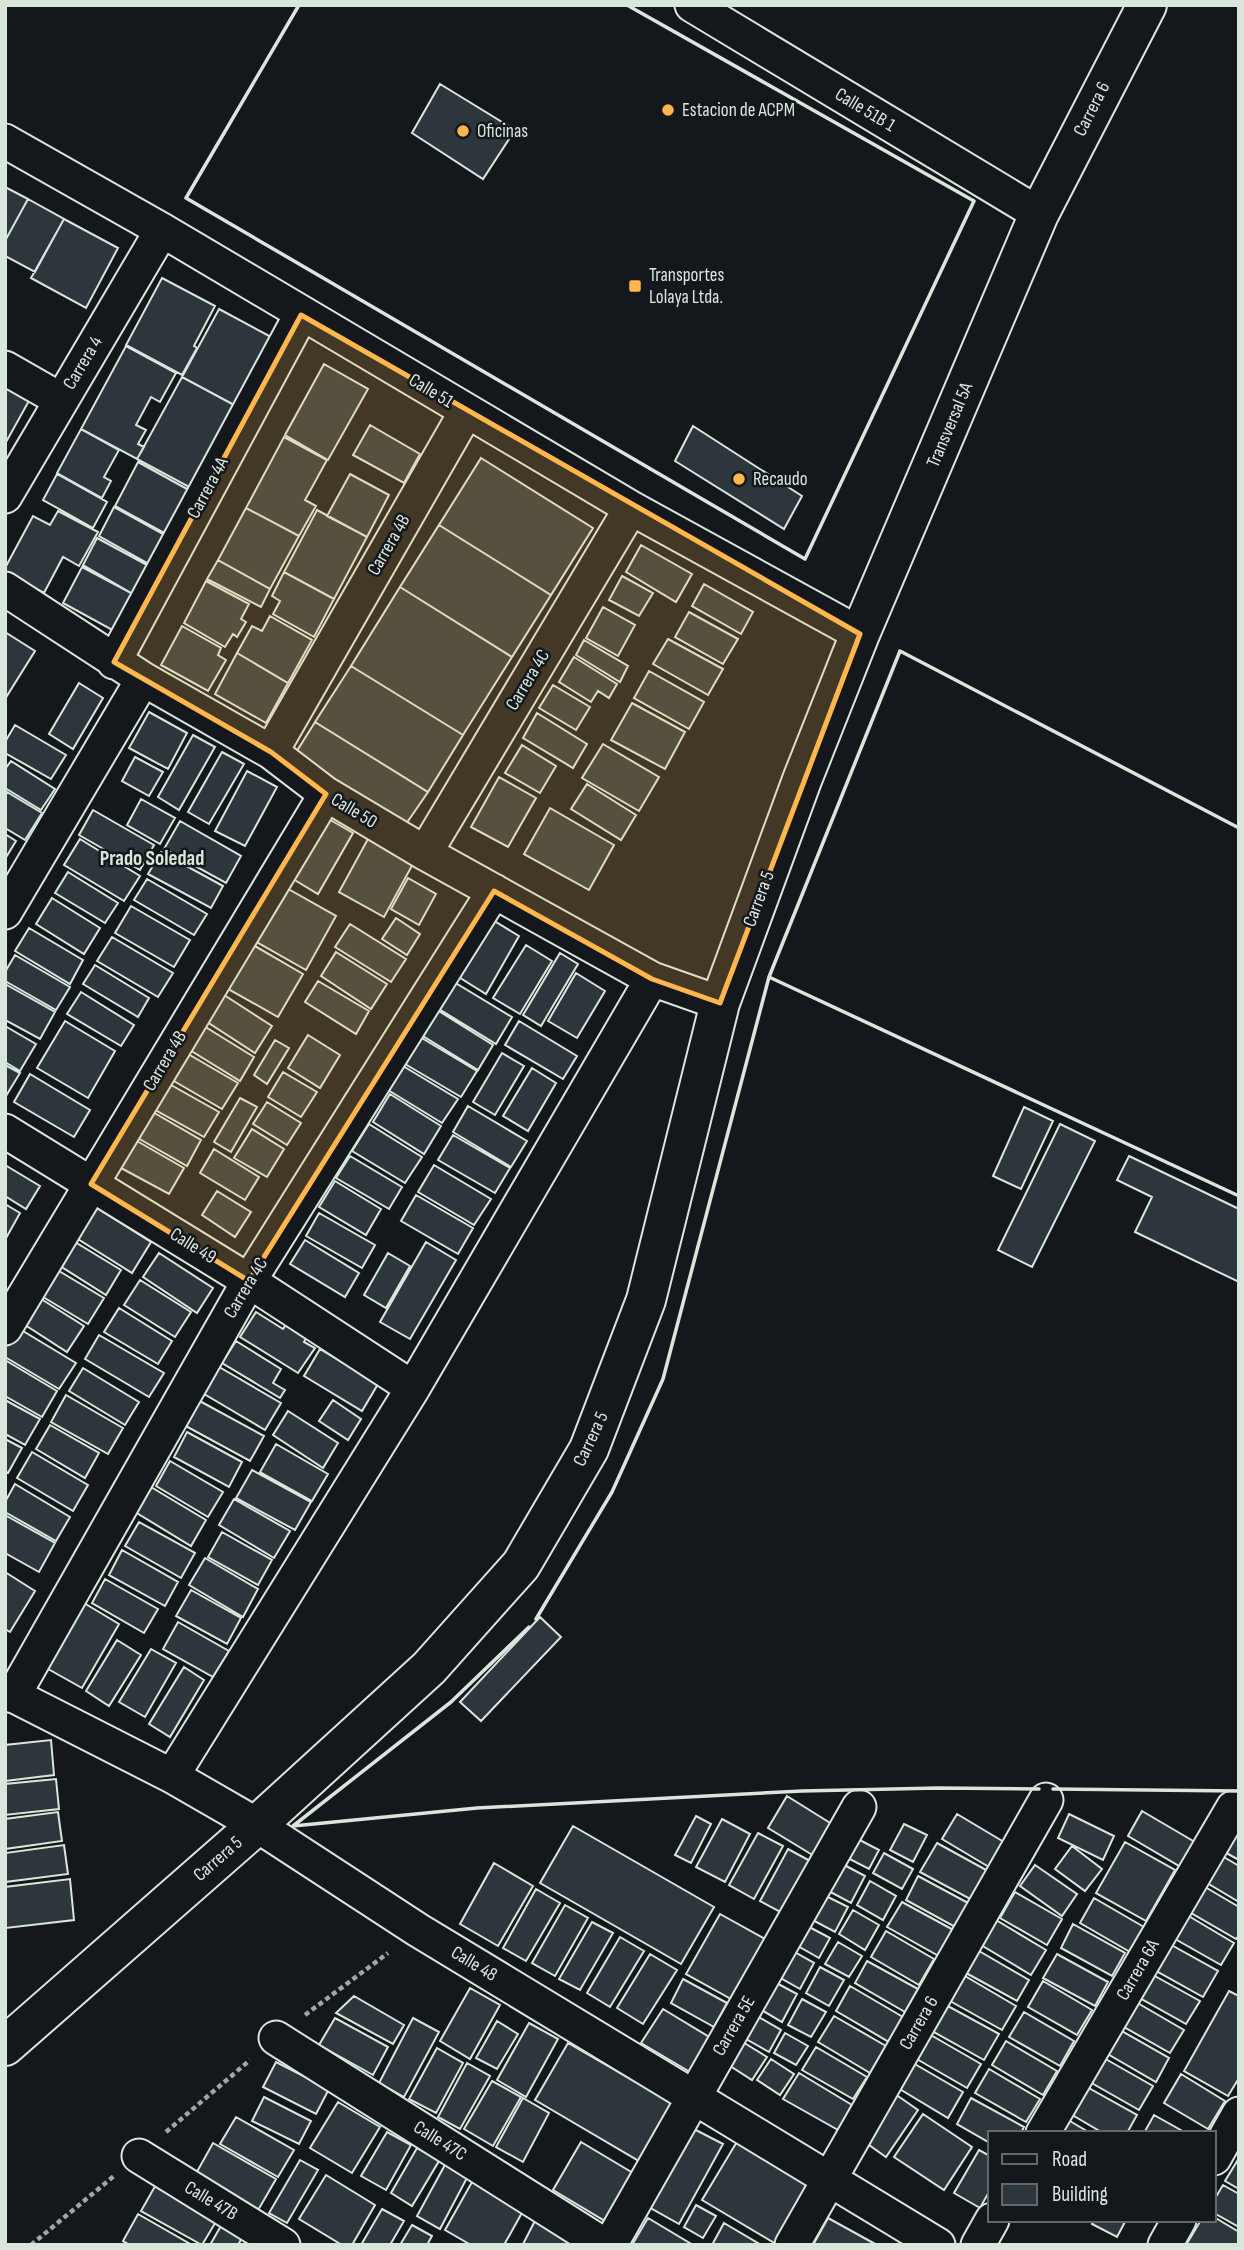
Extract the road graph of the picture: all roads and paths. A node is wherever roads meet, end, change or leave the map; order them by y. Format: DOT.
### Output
graph roads {
  1 [pos="692,5"];
  2 [pos="1146,5"];
  3 [pos="5,141"];
  4 [pos="1039,214"];
  5 [pos="162,230"];
  6 [pos="301,315"];
  7 [pos="5,368"];
  8 [pos="61,400"];
  9 [pos="466,412"];
  10 [pos="5,496"];
  11 [pos="631,508"];
  12 [pos="5,589"];
  13 [pos="860,634"];
  14 [pos="114,662"];
  15 [pos="143,679"];
  16 [pos="271,752"];
  17 [pos="326,794"];
  18 [pos="425,853"];
  19 [pos="494,891"];
  20 [pos="5,912"];
  21 [pos="652,979"];
  22 [pos="720,1003"];
  23 [pos="5,1131"];
  24 [pos="91,1184"];
  25 [pos="249,1281"];
  26 [pos="5,1328"];
  27 [pos="413,1388"];
  28 [pos="9,1694"];
  29 [pos="173,1776"];
  30 [pos="1046,1800"];
  31 [pos="859,1807"];
  32 [pos="1233,1808"];
  33 [pos="257,1825"];
  34 [pos="418,1930"];
  35 [pos="276,2038"];
  36 [pos="5,2046"];
  37 [pos="694,2096"];
  38 [pos="1239,2114"];
  39 [pos="1044,2131"];
  40 [pos="1216,2154"];
  41 [pos="139,2156"];
  42 [pos="830,2178"];
  43 [pos="991,2222"];
  44 [pos="1178,2222"];
  45 [pos="31,2245"];
  46 [pos="284,2245"];
  47 [pos="604,2245"];
  48 [pos="610,2245"];
  49 [pos="792,2245"];
  50 [pos="938,2245"];
  51 [pos="978,2245"];
  52 [pos="1165,2245"];
  1 -- 4 [label="street, Calle 51B 1"];
  2 -- 4 [label="main road, Carrera 6"];
  3 -- 5 [label="street, Calle 51"];
  4 -- 13 [label="main road, Transversal 5A"];
  5 -- 6 [label="street, Calle 51"];
  5 -- 8 [label="street, Carrera 4"];
  6 -- 9 [label="street, Calle 51"];
  6 -- 14 [label="street, Carrera 4A"];
  7 -- 8 [label="street"];
  8 -- 10 [label="street, Carrera 4"];
  9 -- 11 [label="street, Calle 51"];
  9 -- 16 [label="street, Carrera 4B"];
  11 -- 13 [label="street, Calle 51"];
  11 -- 18 [label="street, Carrera 4C"];
  12 -- 14 [label="street, Calle 50"];
  13 -- 22 [label="main road, Carrera 5"];
  14 -- 15 [label="street, Calle 50"];
  15 -- 16 [label="street, Calle 50"];
  15 -- 20 [label="street"];
  16 -- 17 [label="street, Calle 50"];
  17 -- 18 [label="street, Calle 50"];
  17 -- 24 [label="street, Carrera 4B"];
  18 -- 19 [label="street, Calle 50"];
  19 -- 21 [label="street, Calle 50"];
  19 -- 25 [label="street, Carrera 4C"];
  21 -- 22 [label="street, Calle 50"];
  21 -- 27 [label="street"];
  22 -- 33 [label="main road, Carrera 5"];
  23 -- 24 [label="street, Calle 49"];
  24 -- 25 [label="street, Calle 49"];
  24 -- 26 [label="street, Carrera 4B"];
  25 -- 27 [label="street, Calle 49"];
  25 -- 28 [label="street, Carrera 4C"];
  27 -- 29 [label="street"];
  28 -- 29 [label="street, Calle 48"];
  29 -- 33 [label="street, Calle 48"];
  30 -- 42 [label="street, Carrera 6"];
  31 -- 37 [label="street, Carrera 5E"];
  32 -- 39 [label="street, Carrera 6A"];
  33 -- 34 [label="street, Calle 48"];
  33 -- 36 [label="main road, Carrera 5"];
  34 -- 35 [label="path"];
  34 -- 37 [label="street, Calle 48"];
  35 -- 41 [label="path"];
  35 -- 47 [label="street, Calle 47C"];
  37 -- 42 [label="street, Calle 48"];
  37 -- 48 [label="street, Carrera 5E"];
  38 -- 40 [label="street"];
  41 -- 45 [label="path"];
  41 -- 46 [label="street, Calle 47B"];
  42 -- 49 [label="street, Carrera 6"];
  42 -- 50 [label="street, Calle 48"];
  43 -- 51 [label="street"];
  44 -- 52 [label="street"];
}
